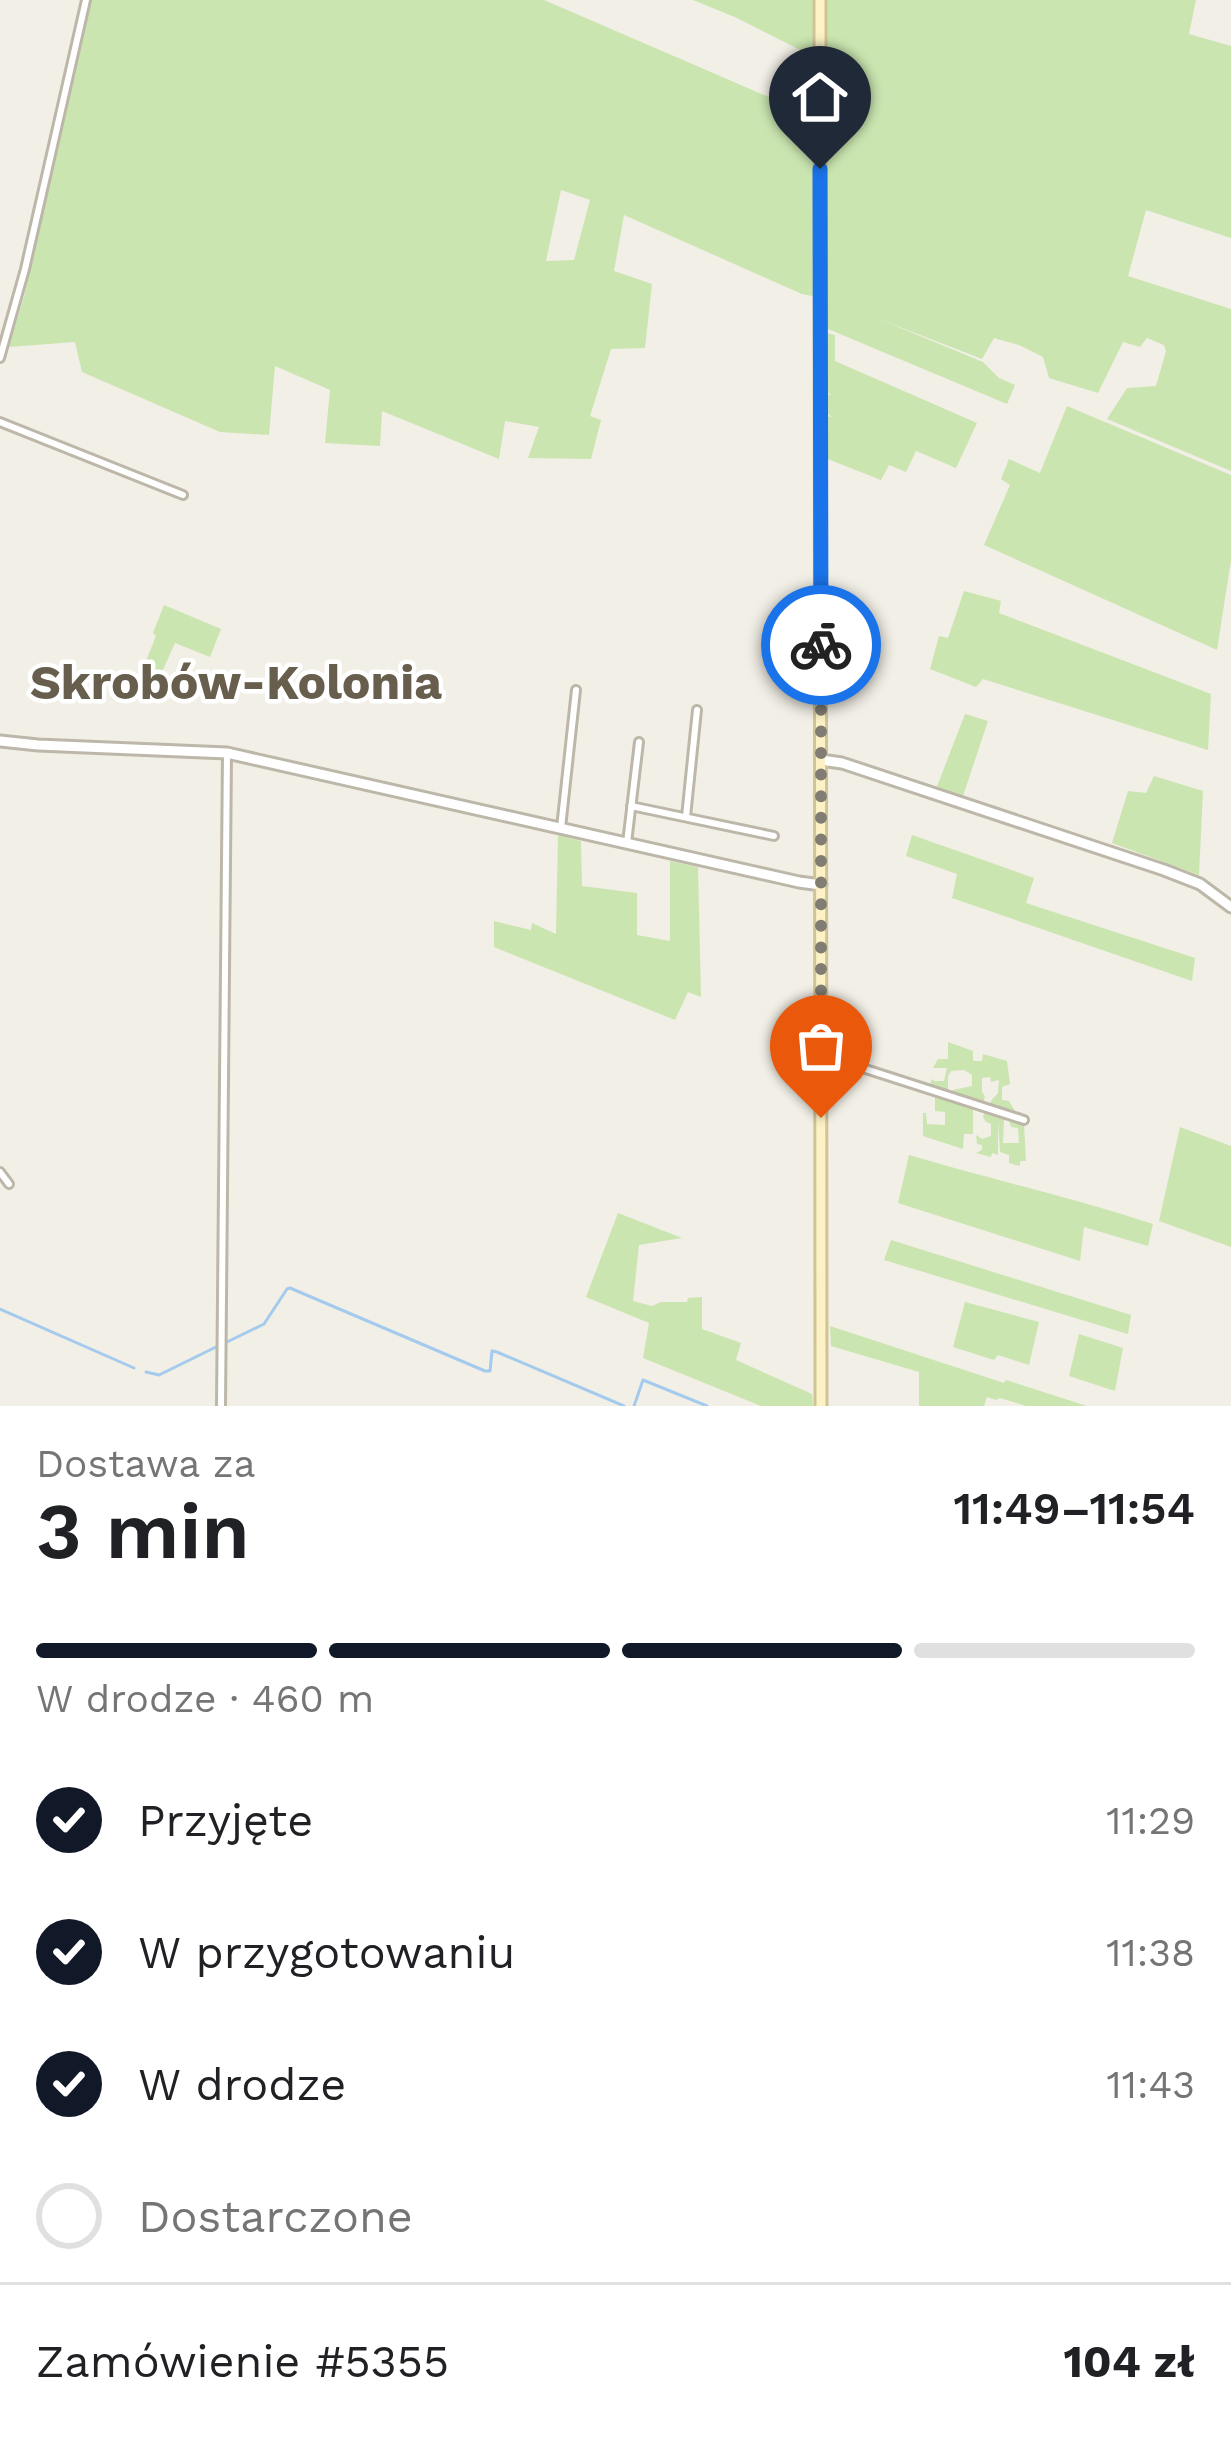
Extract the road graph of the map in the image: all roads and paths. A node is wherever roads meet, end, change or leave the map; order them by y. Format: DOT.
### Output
graph roads {
  1 [pos="86,0"];
  2 [pos="820,0"];
  3 [pos="0,358"];
  4 [pos="0,422"];
  5 [pos="182,495"];
  6 [pos="576,689"];
  7 [pos="698,710"];
  8 [pos="0,741"];
  9 [pos="638,742"];
  10 [pos="227,753"];
  11 [pos="821,760"];
  12 [pos="631,806"];
  13 [pos="686,818"];
  14 [pos="561,828"];
  15 [pos="774,836"];
  16 [pos="627,843"];
  17 [pos="821,885"];
  18 [pos="1231,908"];
  19 [pos="821,1055"];
  20 [pos="1024,1120"];
  21 [pos="0,1172"];
  22 [pos="9,1184"];
  23 [pos="221,1406"];
  24 [pos="821,1406"];
  1 -- 3 [label="street"];
  2 -- 11 [label="main road"];
  4 -- 5 [label="street"];
  6 -- 14 [label="street"];
  7 -- 13 [label="street"];
  8 -- 10 [label="street"];
  9 -- 12 [label="street"];
  10 -- 14 [label="street"];
  10 -- 23 [label="street"];
  11 -- 17 [label="main road"];
  11 -- 18 [label="street"];
  12 -- 13 [label="street"];
  12 -- 16 [label="street"];
  13 -- 15 [label="street"];
  14 -- 16 [label="street"];
  16 -- 17 [label="street"];
  17 -- 19 [label="main road"];
  19 -- 20 [label="street"];
  19 -- 24 [label="main road"];
  21 -- 22 [label="street"];
}
